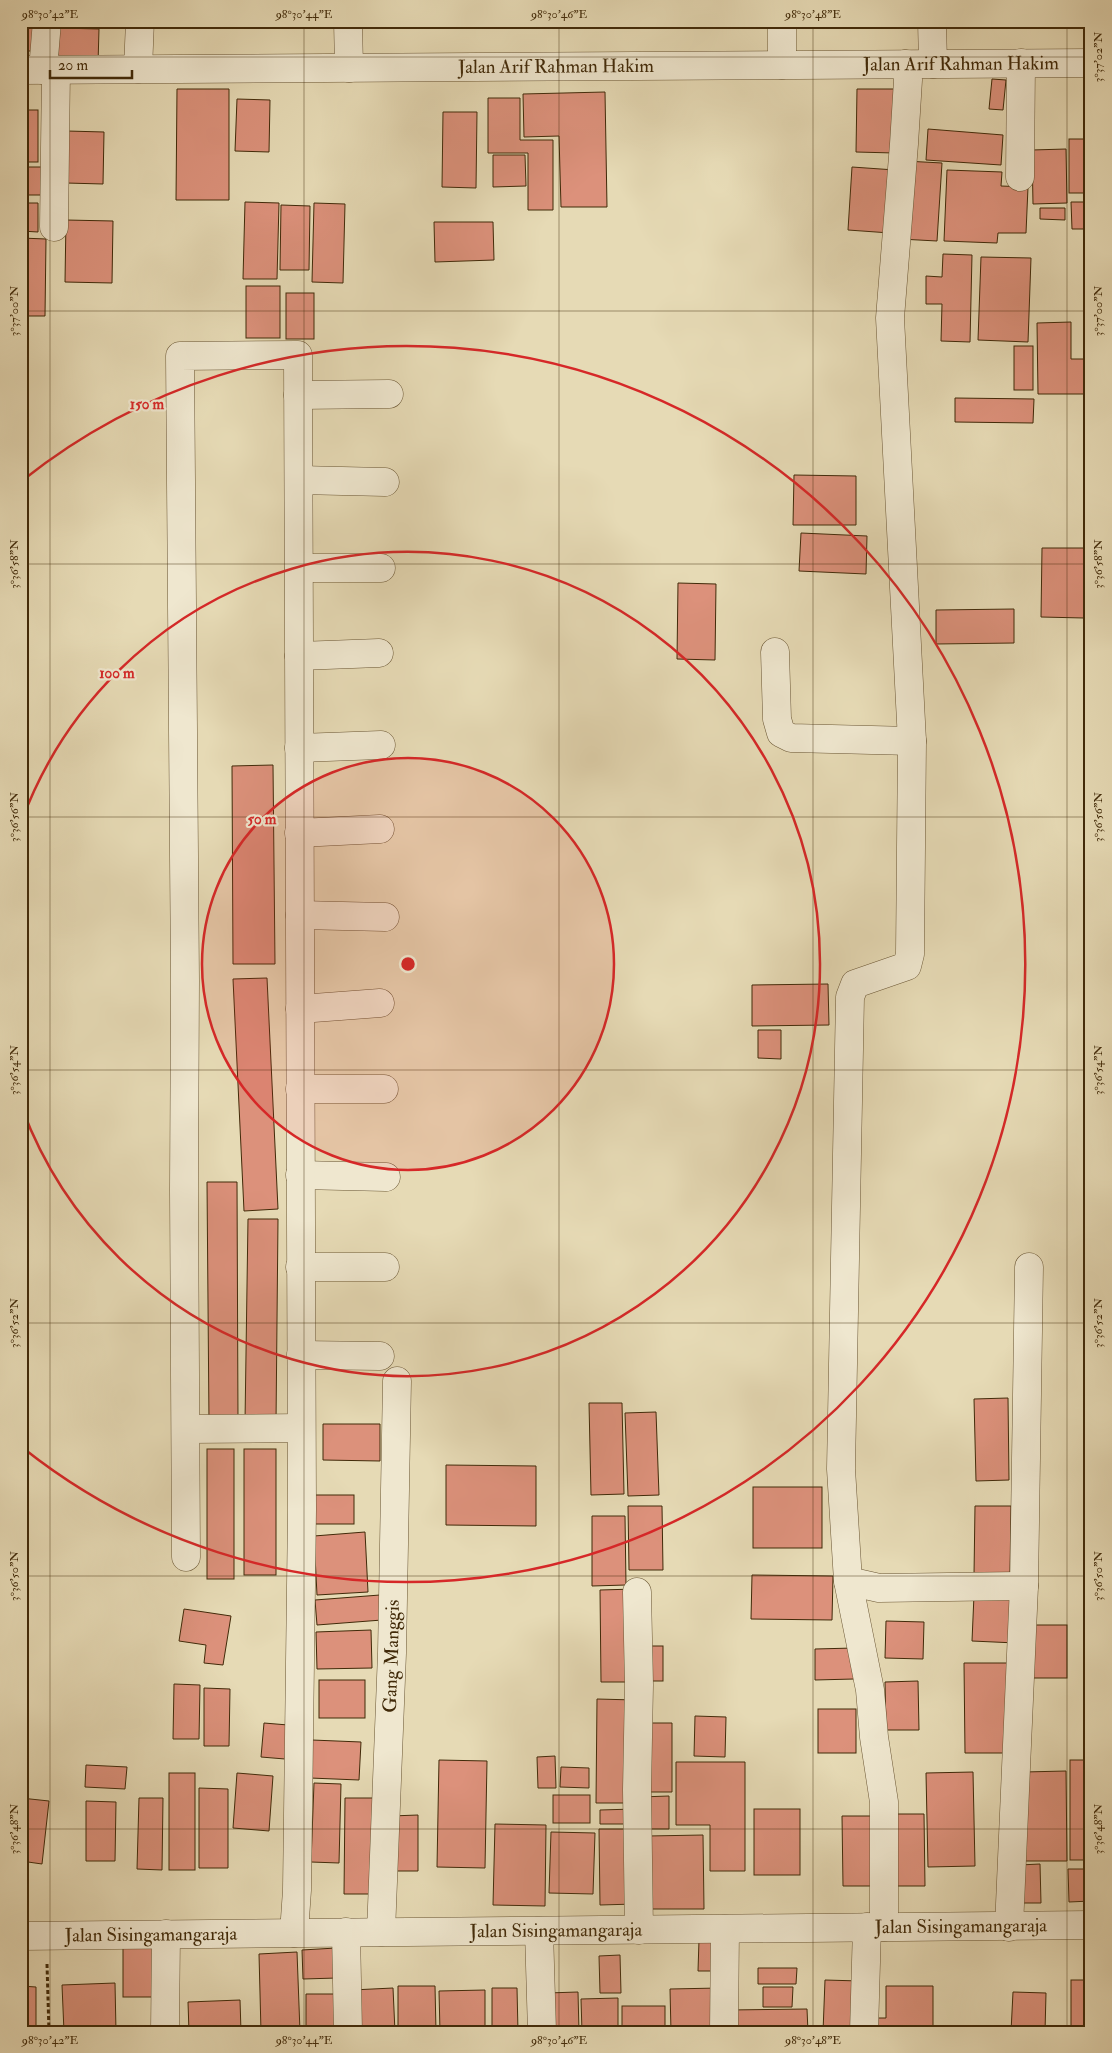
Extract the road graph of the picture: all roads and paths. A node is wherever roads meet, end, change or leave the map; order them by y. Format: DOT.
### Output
graph roads {
  1 [pos="47,21"];
  2 [pos="140,21"];
  3 [pos="348,21"];
  4 [pos="782,21"];
  5 [pos="932,21"];
  6 [pos="1091,63"];
  7 [pos="906,64"];
  8 [pos="933,64"];
  9 [pos="1021,64"];
  10 [pos="782,65"];
  11 [pos="349,68"];
  12 [pos="138,69"];
  13 [pos="40,70"];
  14 [pos="1020,177"];
  15 [pos="54,227"];
  16 [pos="389,394"];
  17 [pos="298,395"];
  18 [pos="299,480"];
  19 [pos="385,482"];
  20 [pos="299,568"];
  21 [pos="381,568"];
  22 [pos="775,652"];
  23 [pos="380,653"];
  24 [pos="299,656"];
  25 [pos="912,740"];
  26 [pos="381,745"];
  27 [pos="299,748"];
  28 [pos="380,829"];
  29 [pos="299,833"];
  30 [pos="300,916"];
  31 [pos="385,917"];
  32 [pos="380,1003"];
  33 [pos="300,1009"];
  34 [pos="300,1089"];
  35 [pos="384,1089"];
  36 [pos="300,1175"];
  37 [pos="386,1176"];
  38 [pos="300,1267"];
  39 [pos="385,1267"];
  40 [pos="1029,1267"];
  41 [pos="301,1355"];
  42 [pos="380,1356"];
  43 [pos="397,1381"];
  44 [pos="187,1428"];
  45 [pos="301,1428"];
  46 [pos="186,1558"];
  47 [pos="848,1581"];
  48 [pos="1024,1586"];
  49 [pos="637,1592"];
  50 [pos="1091,1925"];
  51 [pos="1009,1926"];
  52 [pos="875,1927"];
  53 [pos="725,1929"];
  54 [pos="639,1930"];
  55 [pos="539,1931"];
  56 [pos="346,1932"];
  57 [pos="381,1932"];
  58 [pos="294,1933"];
  59 [pos="166,1934"];
  60 [pos="34,1936"];
  61 [pos="49,2032"];
  62 [pos="165,2032"];
  63 [pos="348,2032"];
  64 [pos="542,2032"];
  65 [pos="724,2032"];
  66 [pos="864,2032"];
  1 -- 13 [label="street"];
  2 -- 12 [label="street"];
  3 -- 11 [label="street"];
  4 -- 10 [label="street"];
  5 -- 8 [label="street"];
  6 -- 9 [label="street, Jalan Arif Rahman Hakim"];
  7 -- 8 [label="street, Jalan Arif Rahman Hakim"];
  7 -- 10 [label="street, Jalan Arif Rahman Hakim"];
  7 -- 25 [label="street"];
  8 -- 9 [label="street, Jalan Arif Rahman Hakim"];
  9 -- 14 [label="street"];
  10 -- 11 [label="street, Jalan Arif Rahman Hakim"];
  11 -- 12 [label="street, Jalan Arif Rahman Hakim"];
  12 -- 13 [label="street, Jalan Arif Rahman Hakim"];
  13 -- 15 [label="street"];
  16 -- 17 [label="street"];
  17 -- 18 [label="street"];
  17 -- 44 [label="street"];
  18 -- 19 [label="street"];
  18 -- 20 [label="street"];
  20 -- 21 [label="street"];
  20 -- 24 [label="street"];
  22 -- 25 [label="street"];
  23 -- 24 [label="street"];
  24 -- 27 [label="street"];
  25 -- 47 [label="street"];
  26 -- 27 [label="street"];
  27 -- 29 [label="street"];
  28 -- 29 [label="street"];
  29 -- 30 [label="street"];
  30 -- 31 [label="street"];
  30 -- 33 [label="street"];
  32 -- 33 [label="street"];
  33 -- 34 [label="street"];
  34 -- 35 [label="street"];
  34 -- 36 [label="street"];
  36 -- 37 [label="street"];
  36 -- 38 [label="street"];
  38 -- 39 [label="street"];
  38 -- 41 [label="street"];
  40 -- 48 [label="street"];
  41 -- 42 [label="street"];
  41 -- 45 [label="street"];
  43 -- 57 [label="street, Gang Manggis"];
  44 -- 45 [label="street"];
  44 -- 46 [label="street"];
  45 -- 58 [label="street"];
  47 -- 48 [label="street"];
  47 -- 52 [label="street"];
  48 -- 51 [label="street"];
  49 -- 54 [label="street"];
  50 -- 51 [label="street, Jalan Sisingamangaraja"];
  51 -- 52 [label="street, Jalan Sisingamangaraja"];
  52 -- 53 [label="street, Jalan Sisingamangaraja"];
  52 -- 66 [label="street"];
  53 -- 54 [label="street, Jalan Sisingamangaraja"];
  53 -- 65 [label="street"];
  54 -- 55 [label="street, Jalan Sisingamangaraja"];
  55 -- 57 [label="street, Jalan Sisingamangaraja"];
  55 -- 64 [label="street"];
  56 -- 57 [label="street, Jalan Sisingamangaraja"];
  56 -- 58 [label="street, Jalan Sisingamangaraja"];
  56 -- 63 [label="street"];
  58 -- 59 [label="street, Jalan Sisingamangaraja"];
  59 -- 60 [label="street, Jalan Sisingamangaraja"];
  59 -- 62 [label="street"];
  60 -- 61 [label="path"];
}
